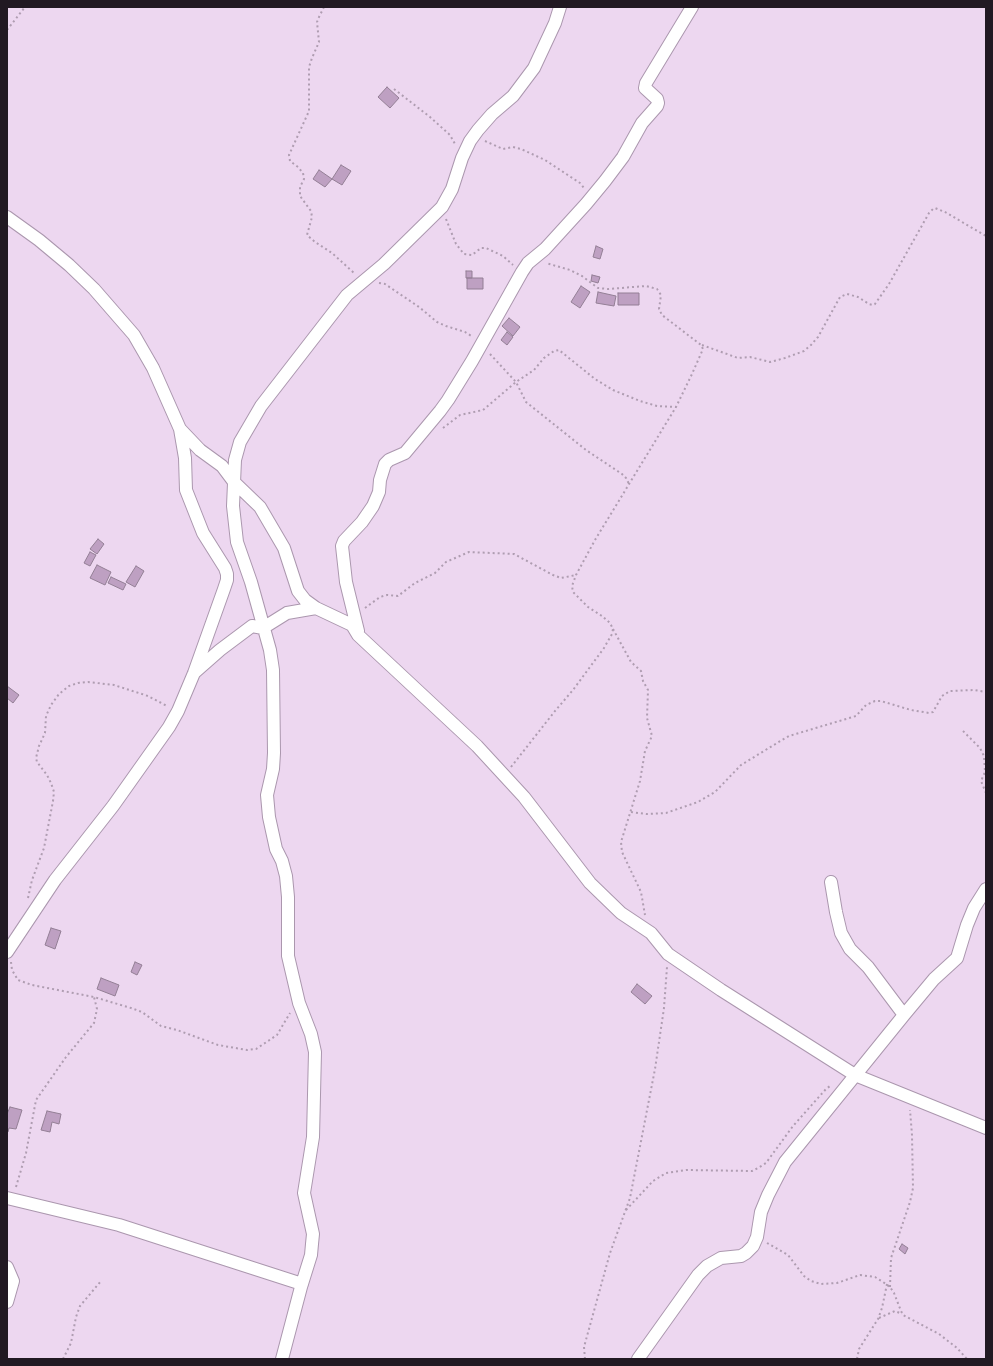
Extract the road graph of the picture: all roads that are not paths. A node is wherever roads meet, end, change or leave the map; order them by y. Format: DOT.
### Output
graph roads {
  1 [pos="560,7"];
  2 [pos="692,7"];
  3 [pos="7,217"];
  4 [pos="180,429"];
  5 [pos="234,482"];
  6 [pos="316,608"];
  7 [pos="263,628"];
  8 [pos="358,635"];
  9 [pos="194,673"];
  10 [pos="831,882"];
  11 [pos="986,889"];
  12 [pos="8,950"];
  13 [pos="904,1015"];
  14 [pos="855,1075"];
  15 [pos="986,1128"];
  16 [pos="10,1198"];
  17 [pos="7,1267"];
  18 [pos="302,1284"];
  19 [pos="7,1302"];
  20 [pos="282,1359"];
  21 [pos="638,1359"];
  1 -- 5 [label="street"];
  2 -- 8 [label="street"];
  3 -- 4 [label="street"];
  4 -- 5 [label="street"];
  4 -- 9 [label="street"];
  5 -- 6 [label="street"];
  5 -- 7 [label="street"];
  6 -- 7 [label="street"];
  6 -- 8 [label="street"];
  7 -- 9 [label="street"];
  7 -- 18 [label="street"];
  8 -- 14 [label="street"];
  9 -- 12 [label="street"];
  10 -- 13 [label="street"];
  11 -- 13 [label="street"];
  13 -- 14 [label="street"];
  14 -- 15 [label="street"];
  14 -- 21 [label="street"];
  16 -- 18 [label="street"];
  17 -- 19 [label="street"];
  18 -- 20 [label="street"];
}
